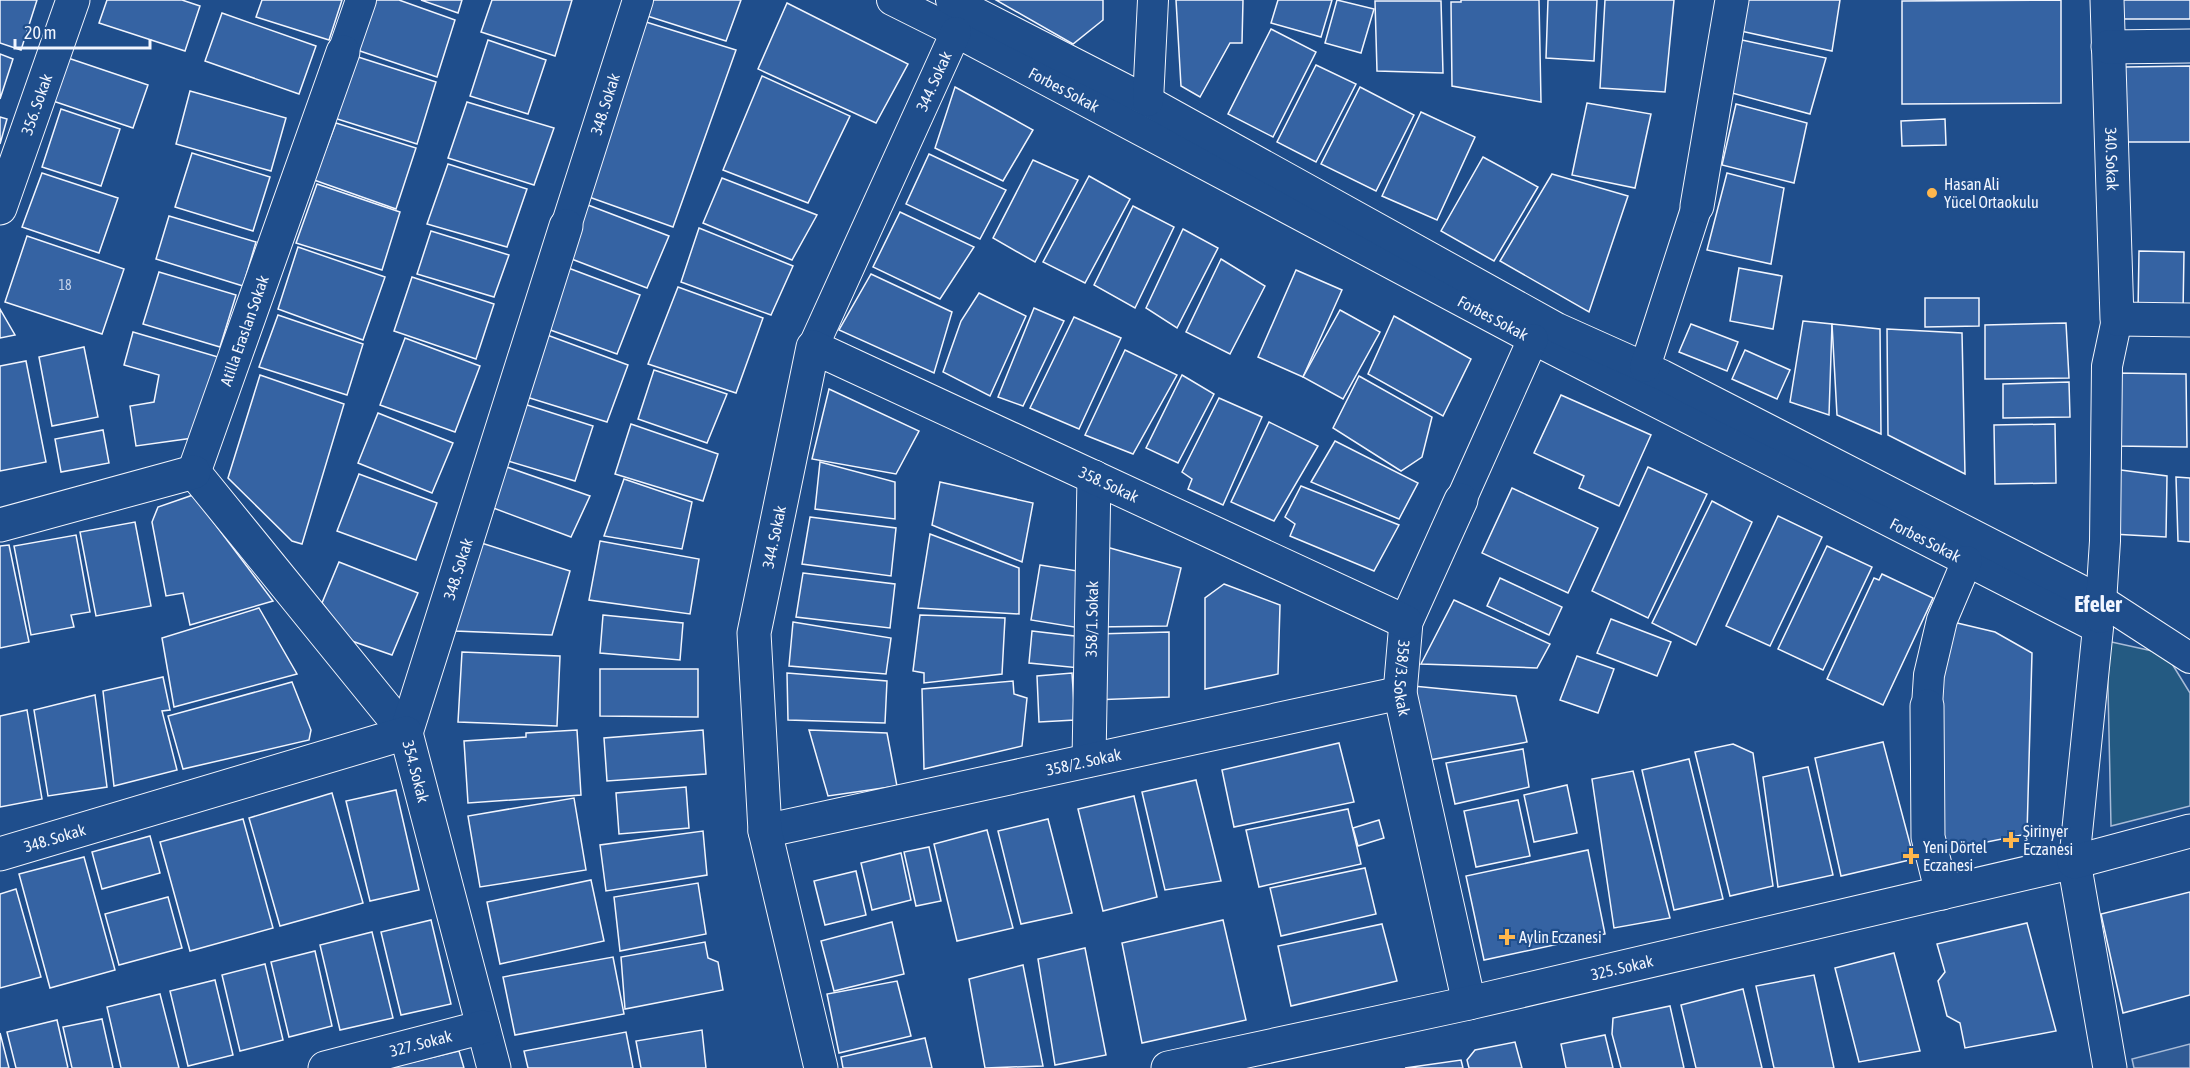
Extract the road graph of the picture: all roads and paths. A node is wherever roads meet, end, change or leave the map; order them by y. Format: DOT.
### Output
graph roads {
  1 [pos="73,0"];
  2 [pos="361,0"];
  3 [pos="638,0"];
  4 [pos="892,0"];
  5 [pos="951,0"];
  6 [pos="1153,0"];
  7 [pos="1732,0"];
  8 [pos="2107,0"];
  9 [pos="956,32"];
  10 [pos="2190,46"];
  11 [pos="2108,47"];
  12 [pos="343,52"];
  13 [pos="1149,101"];
  14 [pos="1697,206"];
  15 [pos="0,208"];
  16 [pos="566,226"];
  17 [pos="2117,319"];
  18 [pos="2190,320"];
  19 [pos="1533,339"];
  20 [pos="813,347"];
  21 [pos="1646,367"];
  22 [pos="194,472"];
  23 [pos="1094,477"];
  24 [pos="1461,500"];
  25 [pos="0,525"];
  26 [pos="1967,561"];
  27 [pos="2100,614"];
  28 [pos="1406,622"];
  29 [pos="2190,658"];
  30 [pos="1400,693"];
  31 [pos="1927,706"];
  32 [pos="406,733"];
  33 [pos="1089,760"];
  34 [pos="765,831"];
  35 [pos="2190,831"];
  36 [pos="0,854"];
  37 [pos="2074,862"];
  38 [pos="1942,893"];
  39 [pos="1469,1003"];
  40 [pos="483,1027"];
  41 [pos="325,1068"];
  42 [pos="494,1068"];
  43 [pos="821,1068"];
  44 [pos="1168,1068"];
  45 [pos="2110,1068"];
  1 -- 15 [label="street, 356. Sokak"];
  2 -- 12 [label="street, Atilla Eraslan Sokak"];
  3 -- 16 [label="street, 348. Sokak"];
  4 -- 9 [label="street, Forbes Sokak"];
  5 -- 13 [label="street, Forbes Sokak"];
  6 -- 13 [label="street"];
  7 -- 14 [label="street"];
  8 -- 11 [label="street, 340. Sokak"];
  9 -- 19 [label="street, Forbes Sokak"];
  9 -- 20 [label="street, 344. Sokak"];
  10 -- 11 [label="street"];
  11 -- 17 [label="street, 340. Sokak"];
  12 -- 22 [label="street, Atilla Eraslan Sokak"];
  13 -- 21 [label="street, Forbes Sokak"];
  14 -- 21 [label="street"];
  16 -- 32 [label="street, 348. Sokak"];
  17 -- 18 [label="street"];
  17 -- 27 [label="street"];
  19 -- 24 [label="street, 358/3. Sokak"];
  19 -- 26 [label="street, Forbes Sokak"];
  20 -- 23 [label="street, 358. Sokak"];
  20 -- 34 [label="street, 344. Sokak"];
  21 -- 27 [label="street, Forbes Sokak"];
  22 -- 25 [label="street"];
  22 -- 32 [label="street, 354. Sokak"];
  23 -- 28 [label="street, 358. Sokak"];
  23 -- 33 [label="street, 358/1. Sokak"];
  24 -- 28 [label="street, 358/3. Sokak"];
  26 -- 27 [label="street, Forbes Sokak"];
  26 -- 31 [label="street"];
  27 -- 29 [label="street, Forbes Sokak"];
  27 -- 37 [label="street"];
  28 -- 30 [label="street, 358/3. Sokak"];
  30 -- 33 [label="street, 358/2. Sokak"];
  30 -- 39 [label="street, 358/3. Sokak"];
  31 -- 38 [label="street"];
  32 -- 36 [label="street, 348. Sokak"];
  32 -- 40 [label="street, 354. Sokak"];
  33 -- 34 [label="street, 358/2. Sokak"];
  34 -- 43 [label="street, 344. Sokak"];
  35 -- 37 [label="street"];
  37 -- 38 [label="street, 325. Sokak"];
  37 -- 45 [label="street"];
  38 -- 39 [label="street, 325. Sokak"];
  39 -- 44 [label="street, 325. Sokak"];
  40 -- 41 [label="street, 327. Sokak"];
  40 -- 42 [label="street, 354. Sokak"];
}
